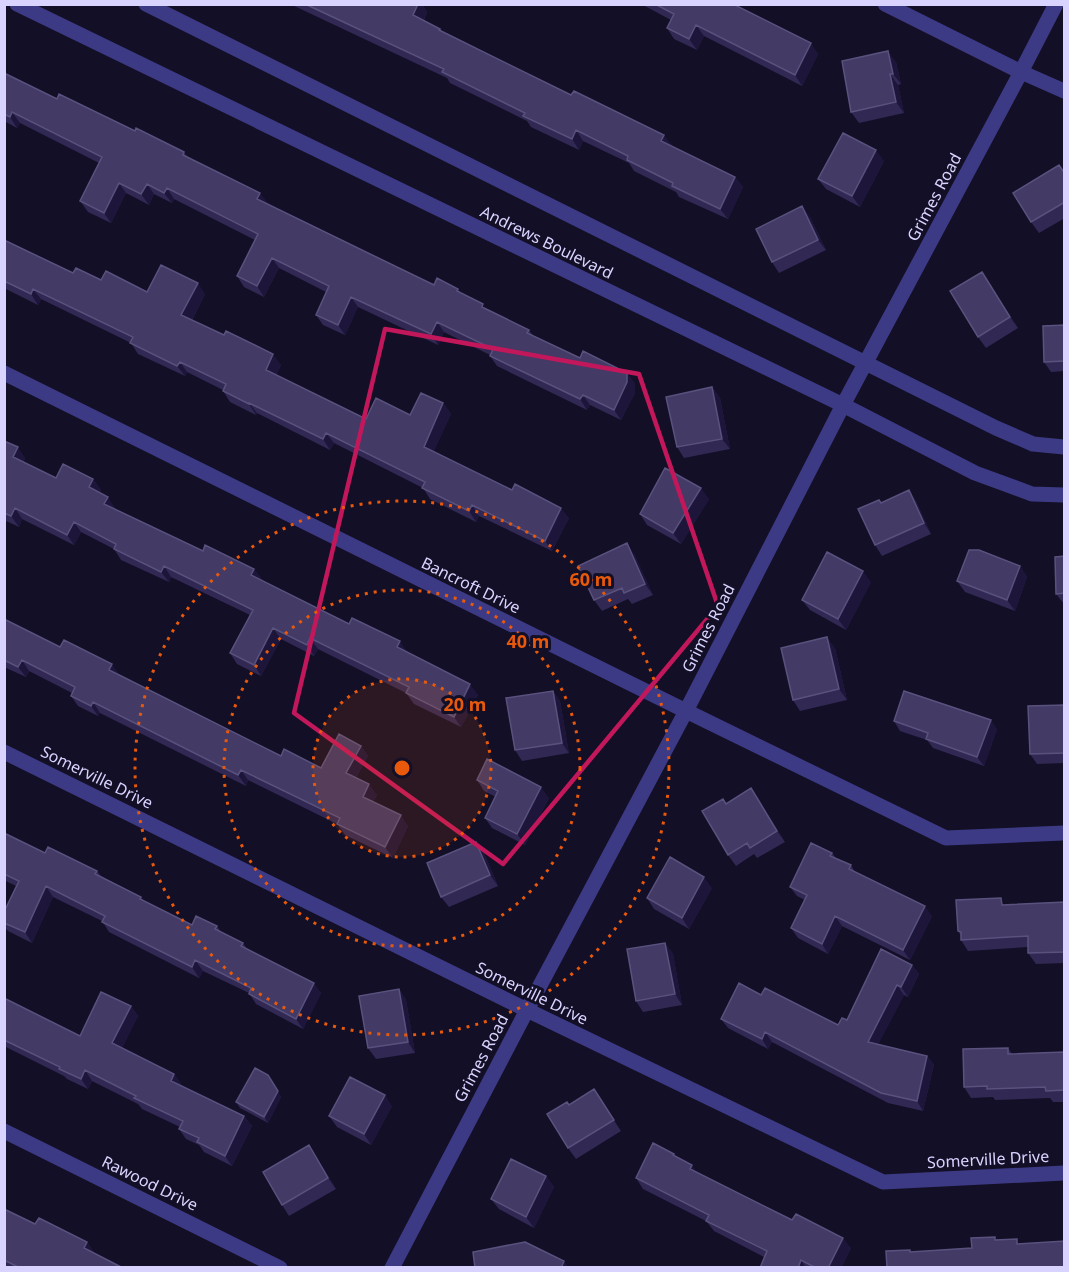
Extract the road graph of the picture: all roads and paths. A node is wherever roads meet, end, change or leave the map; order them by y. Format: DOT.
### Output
graph roads {
  1 [pos="17,4"];
  2 [pos="146,4"];
  3 [pos="885,4"];
  4 [pos="1056,4"];
  5 [pos="1021,72"];
  6 [pos="1065,90"];
  7 [pos="865,363"];
  8 [pos="4,373"];
  9 [pos="843,405"];
  10 [pos="1065,447"];
  11 [pos="1065,495"];
  12 [pos="686,711"];
  13 [pos="4,752"];
  14 [pos="1065,833"];
  15 [pos="526,1010"];
  16 [pos="4,1131"];
  17 [pos="1065,1173"];
  18 [pos="280,1268"];
  19 [pos="392,1268"];
  1 -- 9 [label="street, Andrews Boulevard"];
  2 -- 7 [label="street, Andrews Boulevard"];
  3 -- 5 [label="street"];
  4 -- 5 [label="street, Grimes Road"];
  5 -- 6 [label="street"];
  5 -- 7 [label="street, Grimes Road"];
  7 -- 9 [label="street, Grimes Road"];
  7 -- 10 [label="street, Andrews Boulevard"];
  8 -- 12 [label="street, Bancroft Drive"];
  9 -- 11 [label="street, Andrews Boulevard"];
  9 -- 12 [label="street, Grimes Road"];
  12 -- 14 [label="street, Bancroft Drive"];
  12 -- 15 [label="street, Grimes Road"];
  13 -- 15 [label="street, Somerville Drive"];
  15 -- 17 [label="street, Somerville Drive"];
  15 -- 19 [label="street, Grimes Road"];
  16 -- 18 [label="street, Rawood Drive"];
}
